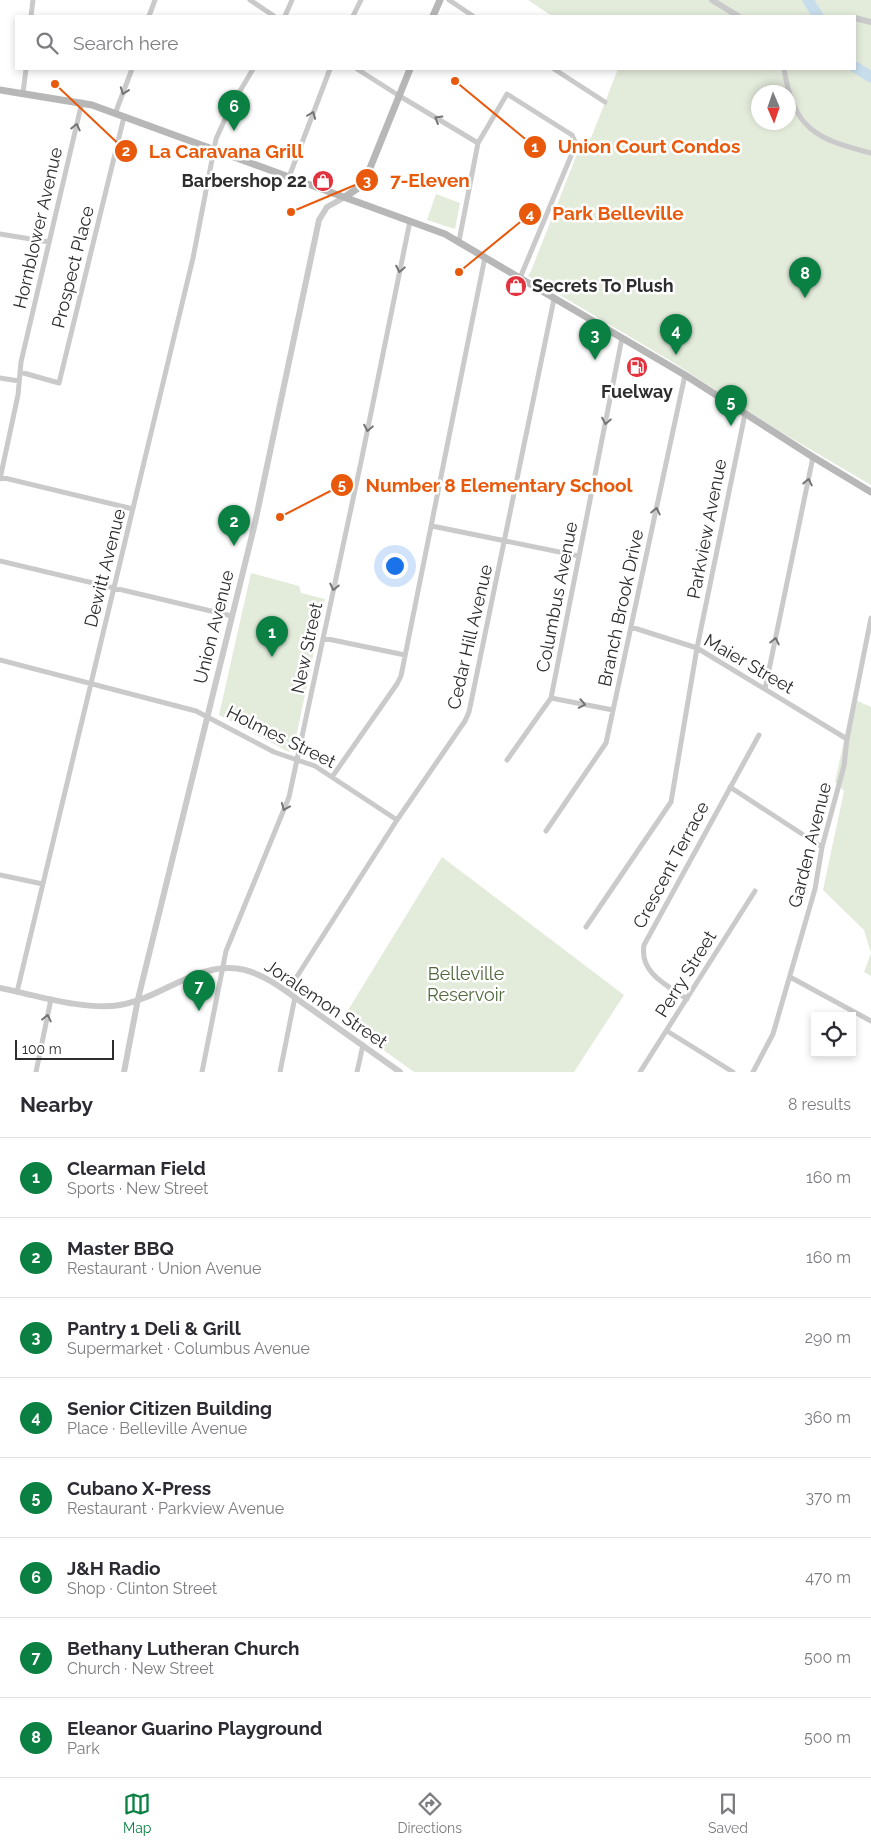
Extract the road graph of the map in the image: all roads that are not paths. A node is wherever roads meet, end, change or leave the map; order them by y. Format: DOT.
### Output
graph roads {
  1 [pos="33,0"];
  2 [pos="155,0"];
  3 [pos="250,0"];
  4 [pos="292,0"];
  5 [pos="361,0"];
  6 [pos="440,0"];
  7 [pos="448,0"];
  8 [pos="712,0"];
  9 [pos="32,15"];
  10 [pos="149,15"];
  11 [pos="272,15"];
  12 [pos="285,15"];
  13 [pos="354,15"];
  14 [pos="433,15"];
  15 [pos="472,15"];
  16 [pos="736,15"];
  17 [pos="856,18"];
  18 [pos="871,22"];
  19 [pos="26,70"];
  20 [pos="132,70"];
  21 [pos="252,70"];
  22 [pos="330,70"];
  23 [pos="359,70"];
  24 [pos="410,70"];
  25 [pos="556,70"];
  26 [pos="784,70"];
  27 [pos="0,90"];
  28 [pos="23,94"];
  29 [pos="398,96"];
  30 [pos="82,102"];
  31 [pos="605,102"];
  32 [pos="115,114"];
  33 [pos="124,117"];
  34 [pos="478,143"];
  35 [pos="213,149"];
  36 [pos="871,153"];
  37 [pos="289,177"];
  38 [pos="345,197"];
  39 [pos="410,221"];
  40 [pos="0,234"];
  41 [pos="459,241"];
  42 [pos="49,242"];
  43 [pos="485,257"];
  44 [pos="520,278"];
  45 [pos="554,299"];
  46 [pos="622,338"];
  47 [pos="20,372"];
  48 [pos="685,375"];
  49 [pos="0,378"];
  50 [pos="19,382"];
  51 [pos="745,414"];
  52 [pos="813,458"];
  53 [pos="1,466"];
  54 [pos="0,478"];
  55 [pos="871,492"];
  56 [pos="133,509"];
  57 [pos="432,526"];
  58 [pos="505,541"];
  59 [pos="578,556"];
  60 [pos="0,561"];
  61 [pos="114,590"];
  62 [pos="232,616"];
  63 [pos="871,618"];
  64 [pos="631,627"];
  65 [pos="323,638"];
  66 [pos="697,648"];
  67 [pos="405,654"];
  68 [pos="0,660"];
  69 [pos="91,683"];
  70 [pos="765,689"];
  71 [pos="551,698"];
  72 [pos="614,710"];
  73 [pos="208,716"];
  74 [pos="759,735"];
  75 [pos="847,739"];
  76 [pos="297,760"];
  77 [pos="506,760"];
  78 [pos="332,777"];
  79 [pos="730,787"];
  80 [pos="396,820"];
  81 [pos="546,831"];
  82 [pos="822,847"];
  83 [pos="0,875"];
  84 [pos="43,884"];
  85 [pos="755,890"];
  86 [pos="586,927"];
  87 [pos="222,968"];
  88 [pos="790,976"];
  89 [pos="0,988"];
  90 [pos="17,992"];
  91 [pos="287,992"];
  92 [pos="294,998"];
  93 [pos="687,998"];
  94 [pos="51,999"];
  95 [pos="138,999"];
  96 [pos="871,1021"];
  97 [pos="667,1031"];
  98 [pos="363,1045"];
  99 [pos="36,1072"];
  100 [pos="124,1072"];
  101 [pos="202,1072"];
  102 [pos="280,1072"];
  103 [pos="357,1072"];
  104 [pos="400,1072"];
  105 [pos="640,1072"];
  106 [pos="733,1072"];
  107 [pos="753,1072"];
  1 -- 9 [label="street"];
  2 -- 10 [label="street"];
  3 -- 11 [label="street"];
  4 -- 12 [label="street"];
  5 -- 13 [label="street"];
  6 -- 14 [label="main road"];
  7 -- 15 [label="street"];
  8 -- 16 [label="street"];
  17 -- 18 [label="street"];
  19 -- 28 [label="street"];
  20 -- 32 [label="street, one-way"];
  21 -- 35 [label="street, Dewitt Avenue"];
  37 -- 22 [label="street, one-way"];
  23 -- 29 [label="street"];
  24 -- 29 [label="main road, Union Avenue"];
  25 -- 31 [label="street"];
  26 -- 36 [label="street"];
  27 -- 28 [label="main road"];
  28 -- 30 [label="main road"];
  34 -- 29 [label="street, one-way"];
  29 -- 38 [label="main road, Union Avenue"];
  30 -- 32 [label="main road"];
  42 -- 30 [label="street, Hornblower Avenue, one-way"];
  32 -- 33 [label="main road"];
  33 -- 35 [label="main road"];
  33 -- 47 [label="street, Prospect Place"];
  34 -- 41 [label="street"];
  34 -- 44 [label="street"];
  35 -- 37 [label="main road"];
  35 -- 56 [label="street, Dewitt Avenue"];
  37 -- 38 [label="main road"];
  38 -- 39 [label="main road"];
  38 -- 62 [label="street, Union Avenue"];
  39 -- 41 [label="main road"];
  39 -- 65 [label="street, New Street, one-way"];
  40 -- 42 [label="street"];
  41 -- 43 [label="main road"];
  42 -- 47 [label="street, Hornblower Avenue"];
  43 -- 44 [label="main road"];
  43 -- 57 [label="street"];
  44 -- 45 [label="main road"];
  45 -- 46 [label="main road"];
  45 -- 58 [label="street, Cedar Hill Avenue"];
  46 -- 48 [label="main road"];
  46 -- 59 [label="street, Columbus Avenue, one-way"];
  47 -- 50 [label="street, Hornblower Avenue"];
  48 -- 51 [label="main road"];
  64 -- 48 [label="street, Branch Brook Drive, one-way"];
  49 -- 50 [label="street"];
  50 -- 53 [label="street, Hornblower Avenue"];
  51 -- 52 [label="main road"];
  51 -- 66 [label="street, Parkview Avenue"];
  52 -- 55 [label="main road"];
  70 -- 52 [label="street, one-way"];
  53 -- 54 [label="street, Hornblower Avenue"];
  54 -- 56 [label="street"];
  56 -- 61 [label="street, Dewitt Avenue"];
  57 -- 58 [label="street"];
  57 -- 67 [label="street"];
  58 -- 59 [label="street"];
  58 -- 80 [label="street, Cedar Hill Avenue"];
  59 -- 71 [label="street, Columbus Avenue"];
  60 -- 61 [label="street"];
  61 -- 62 [label="street"];
  61 -- 69 [label="street, Dewitt Avenue"];
  62 -- 73 [label="street, Union Avenue"];
  63 -- 75 [label="street, Garden Avenue"];
  64 -- 66 [label="street, Maier Street"];
  64 -- 72 [label="street, Branch Brook Drive"];
  65 -- 67 [label="street"];
  65 -- 76 [label="street, New Street"];
  66 -- 70 [label="street, Maier Street"];
  66 -- 86 [label="street, Parkview Avenue"];
  67 -- 78 [label="street"];
  68 -- 69 [label="street, Holmes Street"];
  69 -- 73 [label="street, Holmes Street"];
  69 -- 84 [label="street, Dewitt Avenue"];
  70 -- 75 [label="street, Maier Street"];
  71 -- 72 [label="street, one-way"];
  71 -- 77 [label="street, Columbus Avenue"];
  72 -- 81 [label="street, Branch Brook Drive"];
  73 -- 76 [label="street, Holmes Street"];
  73 -- 95 [label="street, Union Avenue"];
  74 -- 79 [label="street, Crescent Terrace"];
  75 -- 82 [label="street, Garden Avenue"];
  76 -- 78 [label="street, Holmes Street"];
  76 -- 87 [label="street, New Street, one-way"];
  78 -- 80 [label="street, Holmes Street"];
  79 -- 82 [label="street"];
  79 -- 93 [label="street, Crescent Terrace"];
  80 -- 91 [label="street, Cedar Hill Avenue"];
  82 -- 88 [label="street, Garden Avenue"];
  83 -- 84 [label="street"];
  84 -- 90 [label="street, Dewitt Avenue"];
  85 -- 93 [label="street, Perry Street"];
  87 -- 91 [label="street, Joralemon Street"];
  87 -- 95 [label="street, Joralemon Street"];
  87 -- 101 [label="street, New Street"];
  88 -- 96 [label="street"];
  88 -- 107 [label="street, Garden Avenue"];
  89 -- 90 [label="street, Joralemon Street"];
  90 -- 94 [label="street, Joralemon Street"];
  91 -- 92 [label="street, Joralemon Street"];
  92 -- 98 [label="street, Joralemon Street"];
  92 -- 102 [label="street"];
  93 -- 97 [label="street, Perry Street"];
  94 -- 95 [label="street, Joralemon Street"];
  99 -- 94 [label="street, one-way"];
  95 -- 100 [label="street, Union Avenue"];
  97 -- 105 [label="street, Perry Street"];
  97 -- 106 [label="street"];
  98 -- 103 [label="street"];
  98 -- 104 [label="street, Joralemon Street"];
}
